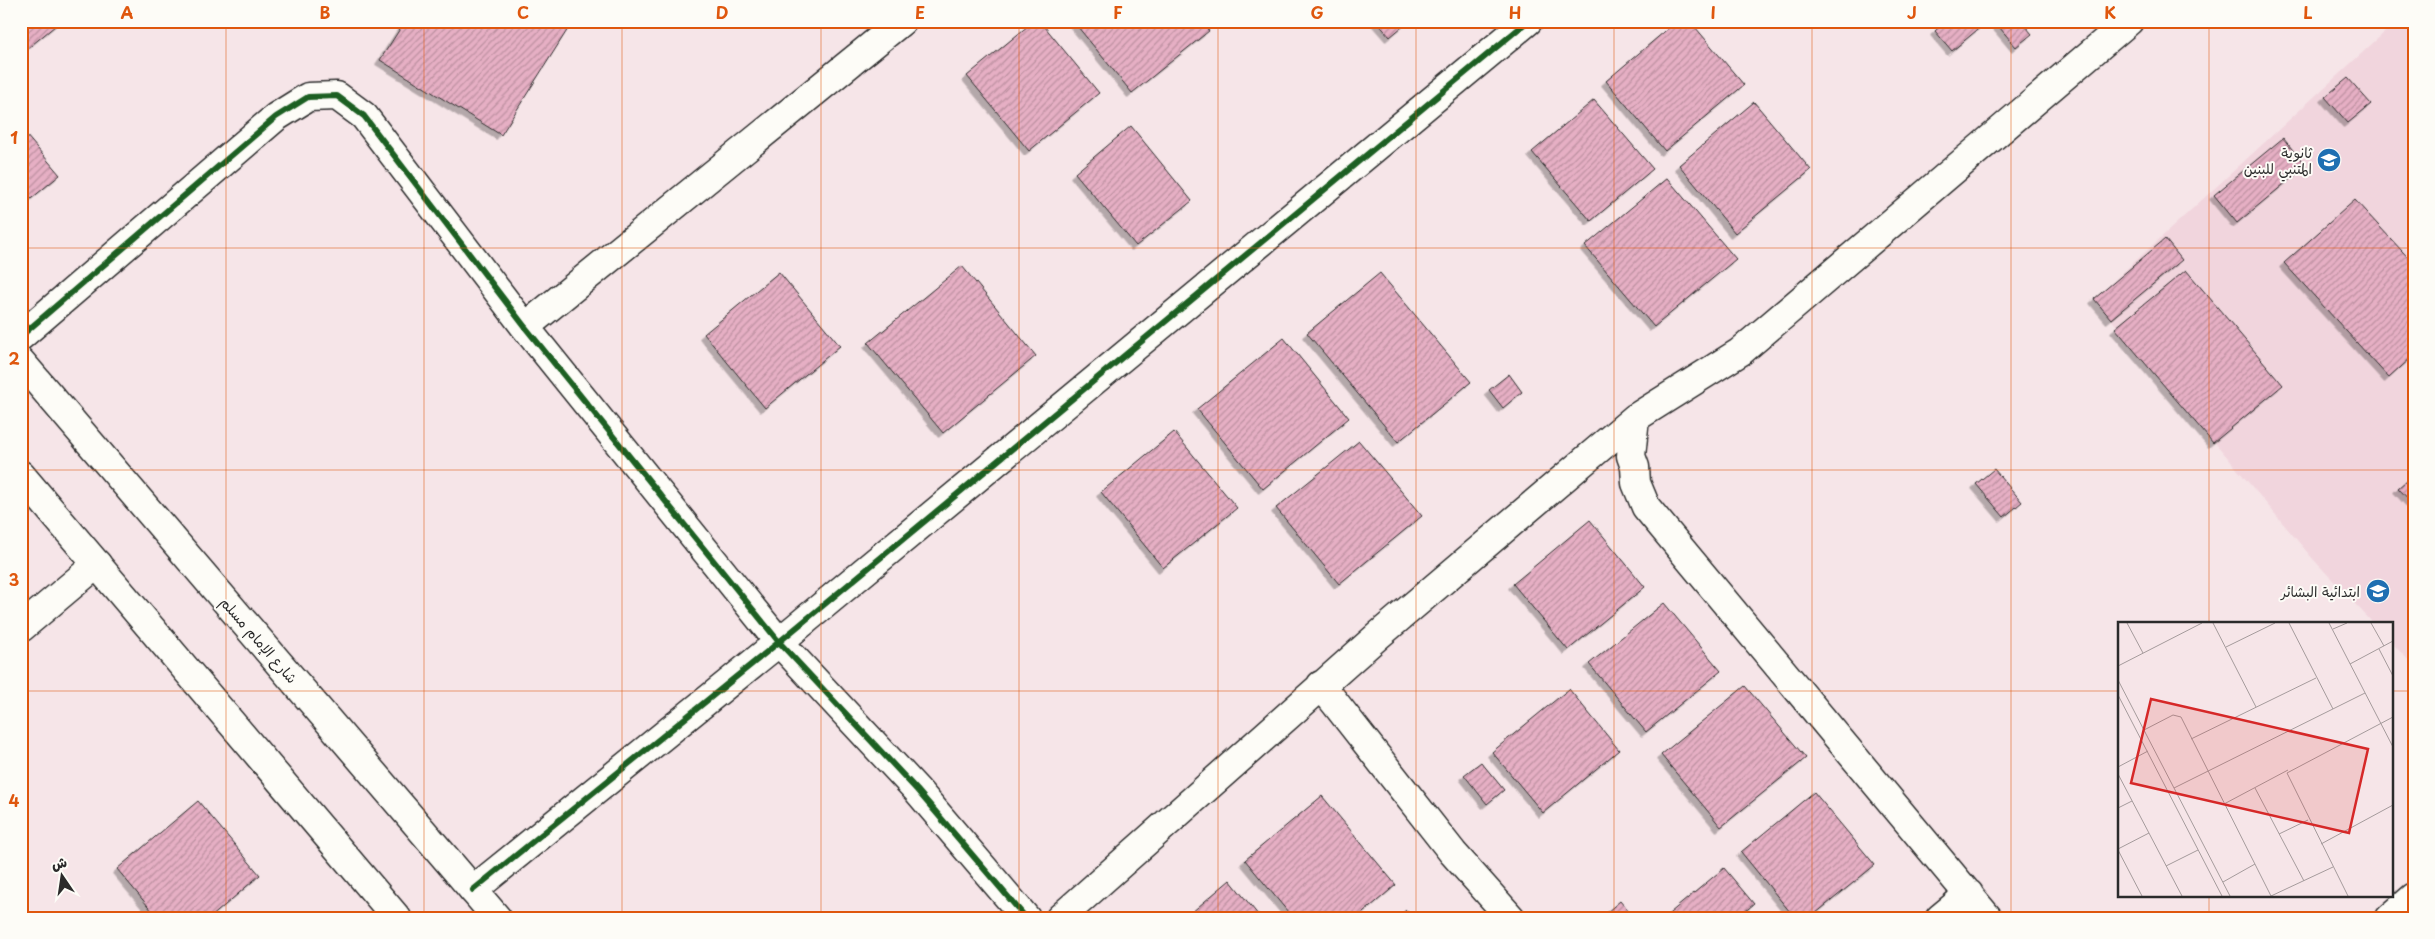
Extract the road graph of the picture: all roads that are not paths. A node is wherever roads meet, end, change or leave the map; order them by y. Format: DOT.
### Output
graph roads {
  1 [pos="902,21"];
  2 [pos="1528,21"];
  3 [pos="2130,21"];
  4 [pos="525,327"];
  5 [pos="21,336"];
  6 [pos="21,362"];
  7 [pos="1635,418"];
  8 [pos="21,475"];
  9 [pos="97,564"];
  10 [pos="21,628"];
  11 [pos="779,642"];
  12 [pos="1321,685"];
  13 [pos="473,890"];
  14 [pos="1969,894"];
  15 [pos="2414,897"];
  16 [pos="397,918"];
  17 [pos="497,918"];
  18 [pos="1026,918"];
  19 [pos="1060,918"];
  20 [pos="1511,918"];
  21 [pos="1940,918"];
  22 [pos="1988,918"];
  23 [pos="2390,918"];
  1 -- 4 [label="street"];
  2 -- 11 [label="street"];
  3 -- 7 [label="street"];
  4 -- 5 [label="street"];
  4 -- 11 [label="street"];
  6 -- 13 [label="street, شارع الإمام مسلم"];
  7 -- 12 [label="street"];
  7 -- 14 [label="street"];
  8 -- 9 [label="street"];
  9 -- 10 [label="street"];
  9 -- 16 [label="street"];
  11 -- 13 [label="street"];
  11 -- 18 [label="street"];
  12 -- 19 [label="street"];
  12 -- 20 [label="street"];
  13 -- 17 [label="street, شارع الإمام مسلم"];
  14 -- 21 [label="street"];
  14 -- 22 [label="street"];
  15 -- 23 [label="street"];
}
